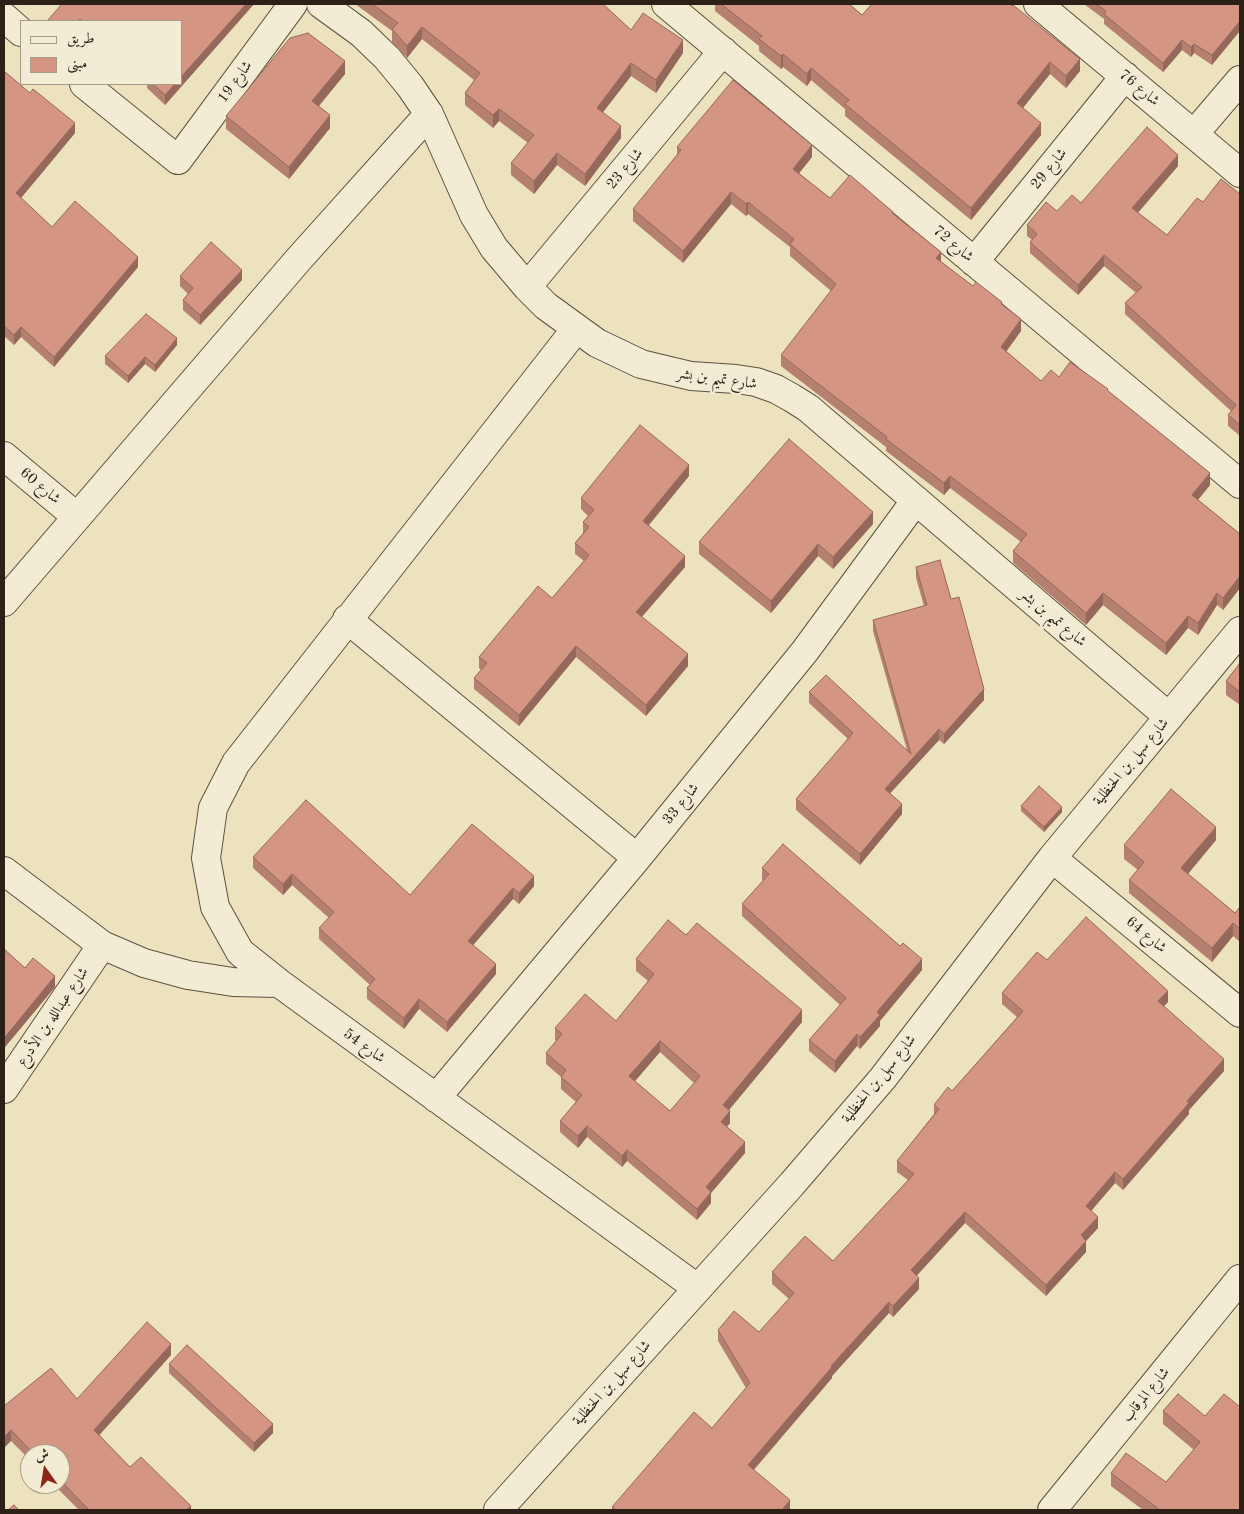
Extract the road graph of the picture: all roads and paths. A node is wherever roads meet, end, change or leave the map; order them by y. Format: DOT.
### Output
graph roads {
  1 [pos="292,4"];
  2 [pos="322,4"];
  3 [pos="666,4"];
  4 [pos="1038,4"];
  5 [pos="4,17"];
  6 [pos="20,31"];
  7 [pos="723,51"];
  8 [pos="1125,76"];
  9 [pos="1240,80"];
  10 [pos="85,85"];
  11 [pos="429,114"];
  12 [pos="1194,134"];
  13 [pos="1240,172"];
  14 [pos="974,262"];
  15 [pos="527,287"];
  16 [pos="576,329"];
  17 [pos="4,456"];
  18 [pos="1240,484"];
  19 [pos="916,500"];
  20 [pos="77,517"];
  21 [pos="4,602"];
  22 [pos="348,619"];
  23 [pos="1240,631"];
  24 [pos="1169,716"];
  25 [pos="637,858"];
  26 [pos="1052,858"];
  27 [pos="4,871"];
  28 [pos="102,945"];
  29 [pos="279,983"];
  30 [pos="1240,1013"];
  31 [pos="4,1089"];
  32 [pos="436,1098"];
  33 [pos="1240,1279"];
  34 [pos="697,1288"];
  35 [pos="498,1510"];
  36 [pos="1052,1510"];
  1 -- 10 [label="street, شارع 19"];
  2 -- 11 [label="street, شارع تميم بن بشر"];
  3 -- 7 [label="street, شارع 72"];
  4 -- 8 [label="street, شارع 76"];
  5 -- 6 [label="street"];
  7 -- 14 [label="street, شارع 72"];
  7 -- 15 [label="street, شارع 23"];
  8 -- 12 [label="street, شارع 76"];
  8 -- 14 [label="street, شارع 29"];
  9 -- 12 [label="street"];
  11 -- 15 [label="street, شارع تميم بن بشر"];
  11 -- 20 [label="street"];
  12 -- 13 [label="street, شارع 76"];
  14 -- 18 [label="street, شارع 72"];
  15 -- 16 [label="street, شارع تميم بن بشر"];
  16 -- 19 [label="street, شارع تميم بن بشر"];
  16 -- 22 [label="street, شارع 54"];
  17 -- 20 [label="street, شارع 60"];
  19 -- 24 [label="street, شارع تميم بن بشر"];
  19 -- 25 [label="street, شارع 33"];
  20 -- 21 [label="street"];
  22 -- 25 [label="street"];
  22 -- 29 [label="street, شارع 54"];
  23 -- 24 [label="street, شارع سهل بن الحنظلية"];
  24 -- 26 [label="street, شارع سهل بن الحنظلية"];
  25 -- 32 [label="street, شارع 33"];
  26 -- 30 [label="street, شارع 64"];
  26 -- 34 [label="street, شارع سهل بن الحنظلية"];
  27 -- 28 [label="street"];
  28 -- 29 [label="street"];
  28 -- 31 [label="street, شارع عبدالله بن الأدرع"];
  29 -- 32 [label="street, شارع 54"];
  32 -- 34 [label="street, شارع 54"];
  33 -- 36 [label="street, شارع المرقاب"];
  34 -- 35 [label="street, شارع سهل بن الحنظلية"];
}
